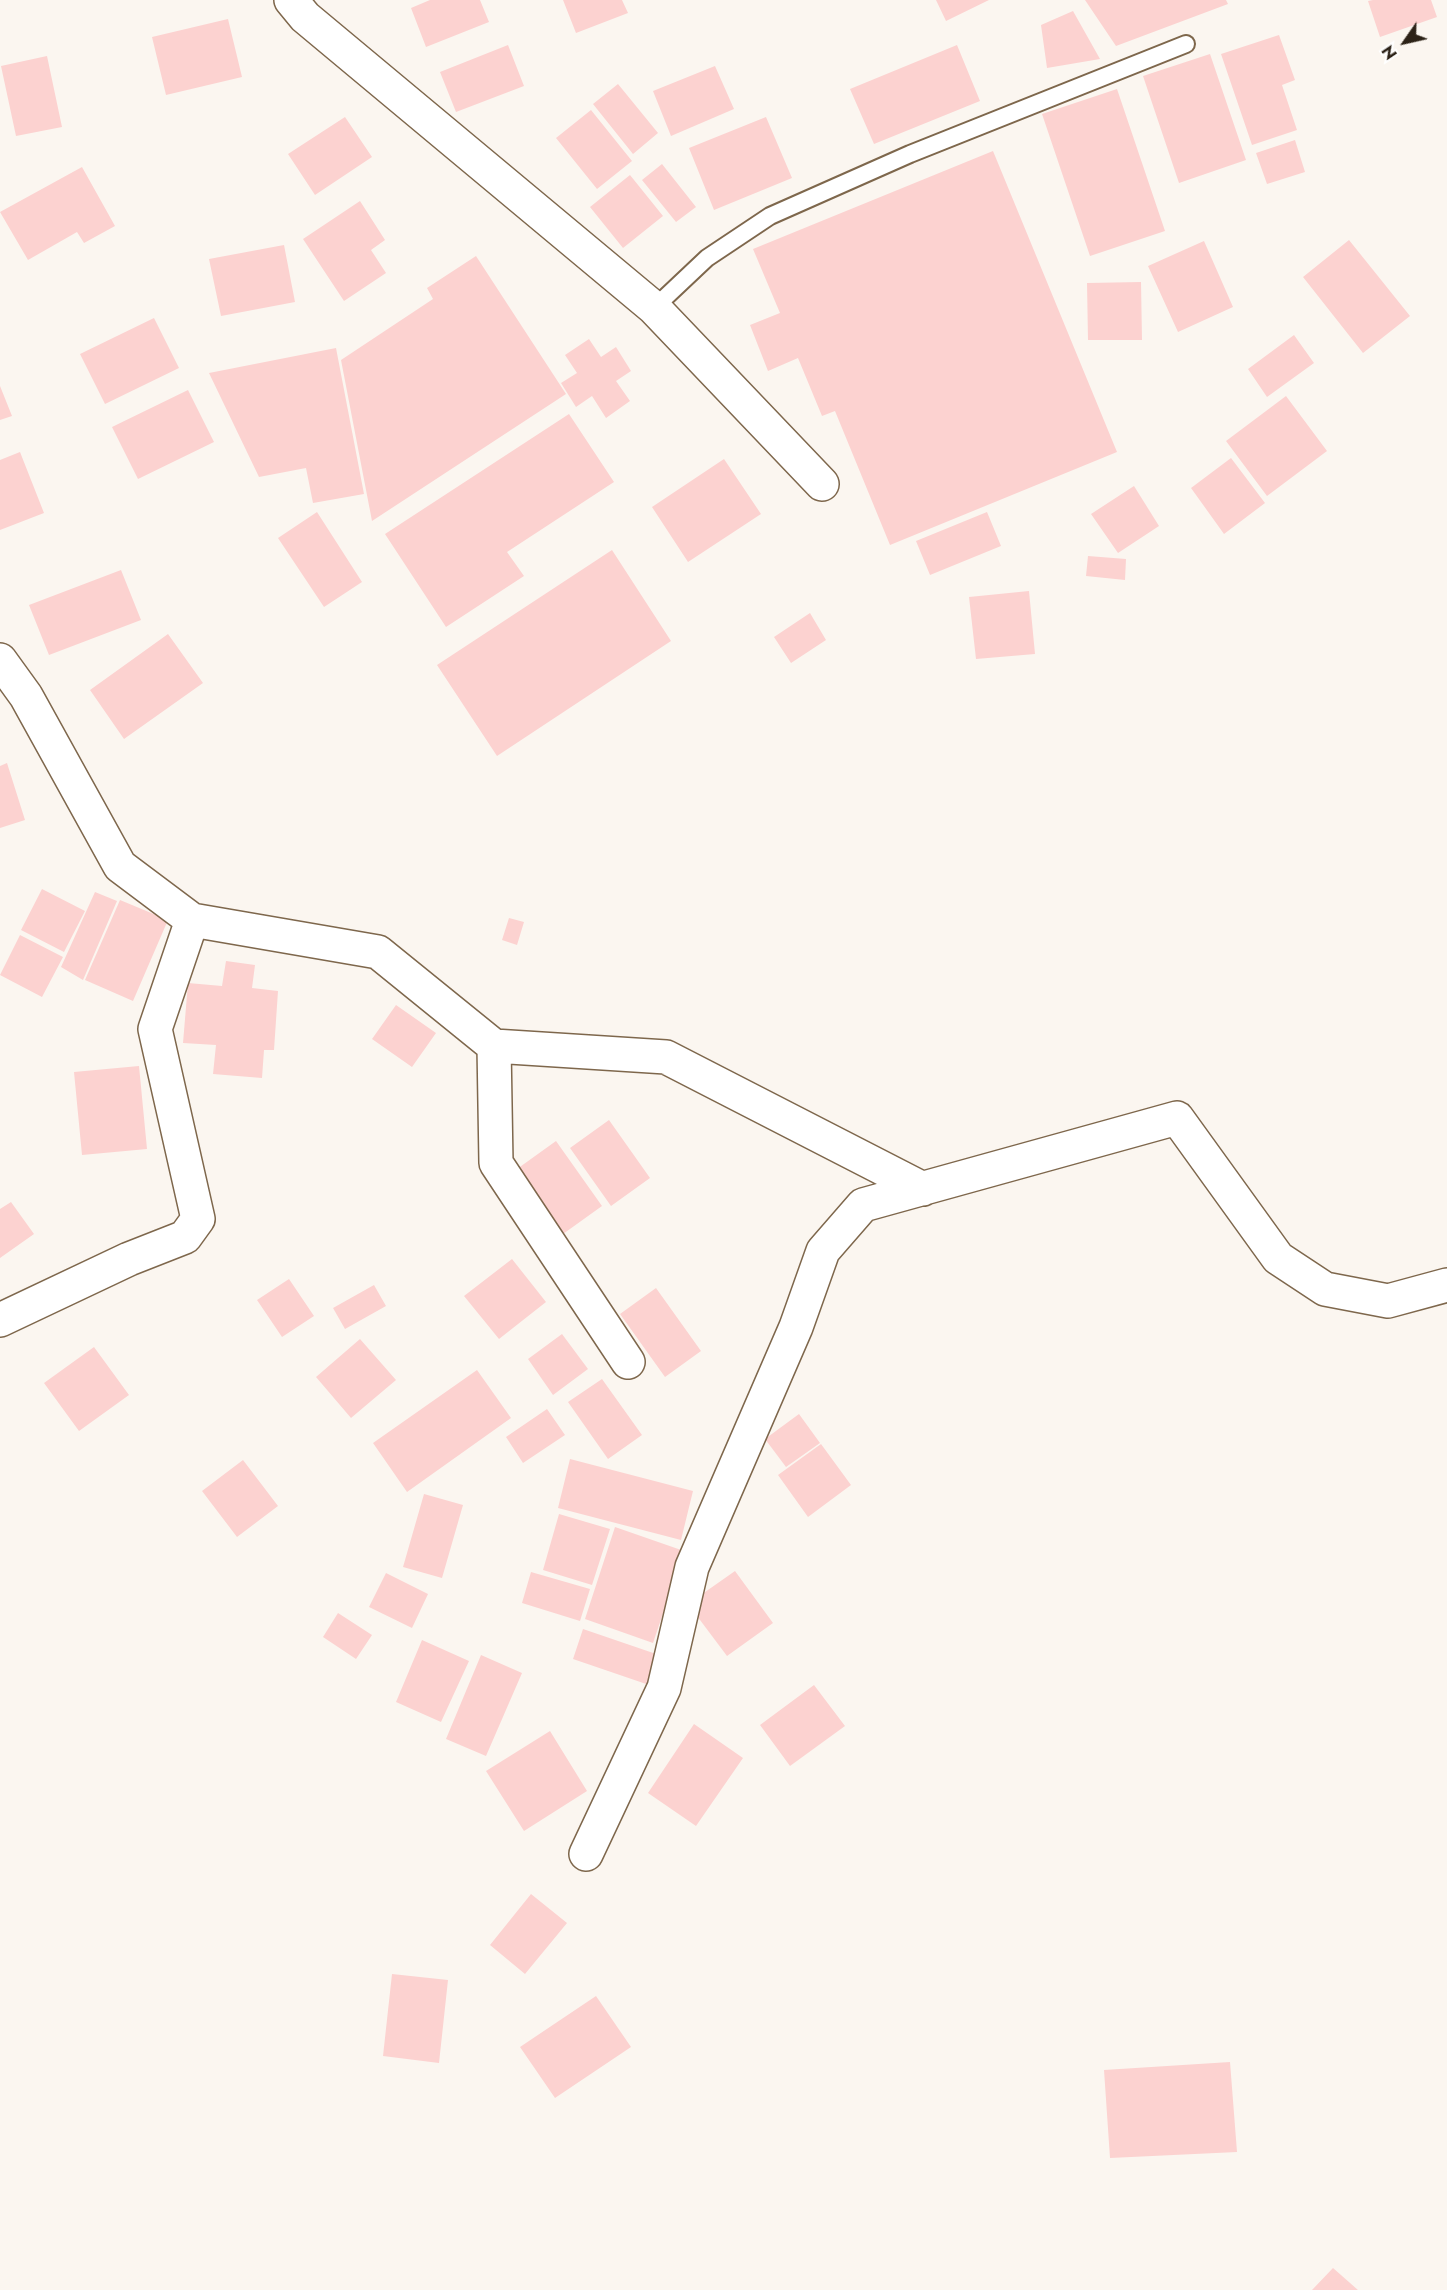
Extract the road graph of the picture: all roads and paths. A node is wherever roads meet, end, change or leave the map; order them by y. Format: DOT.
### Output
graph roads {
  1 [pos="291,0"];
  2 [pos="1186,44"];
  3 [pos="654,308"];
  4 [pos="822,484"];
  5 [pos="0,660"];
  6 [pos="192,920"];
  7 [pos="494,1046"];
  8 [pos="923,1188"];
  9 [pos="1447,1285"];
  10 [pos="0,1320"];
  11 [pos="628,1362"];
  12 [pos="586,1854"];
  1 -- 3 [label="street"];
  2 -- 3 [label="lane"];
  3 -- 4 [label="street"];
  5 -- 6 [label="street"];
  6 -- 7 [label="street"];
  6 -- 10 [label="street"];
  7 -- 8 [label="street"];
  7 -- 11 [label="street"];
  8 -- 9 [label="street"];
  8 -- 12 [label="street"];
}
